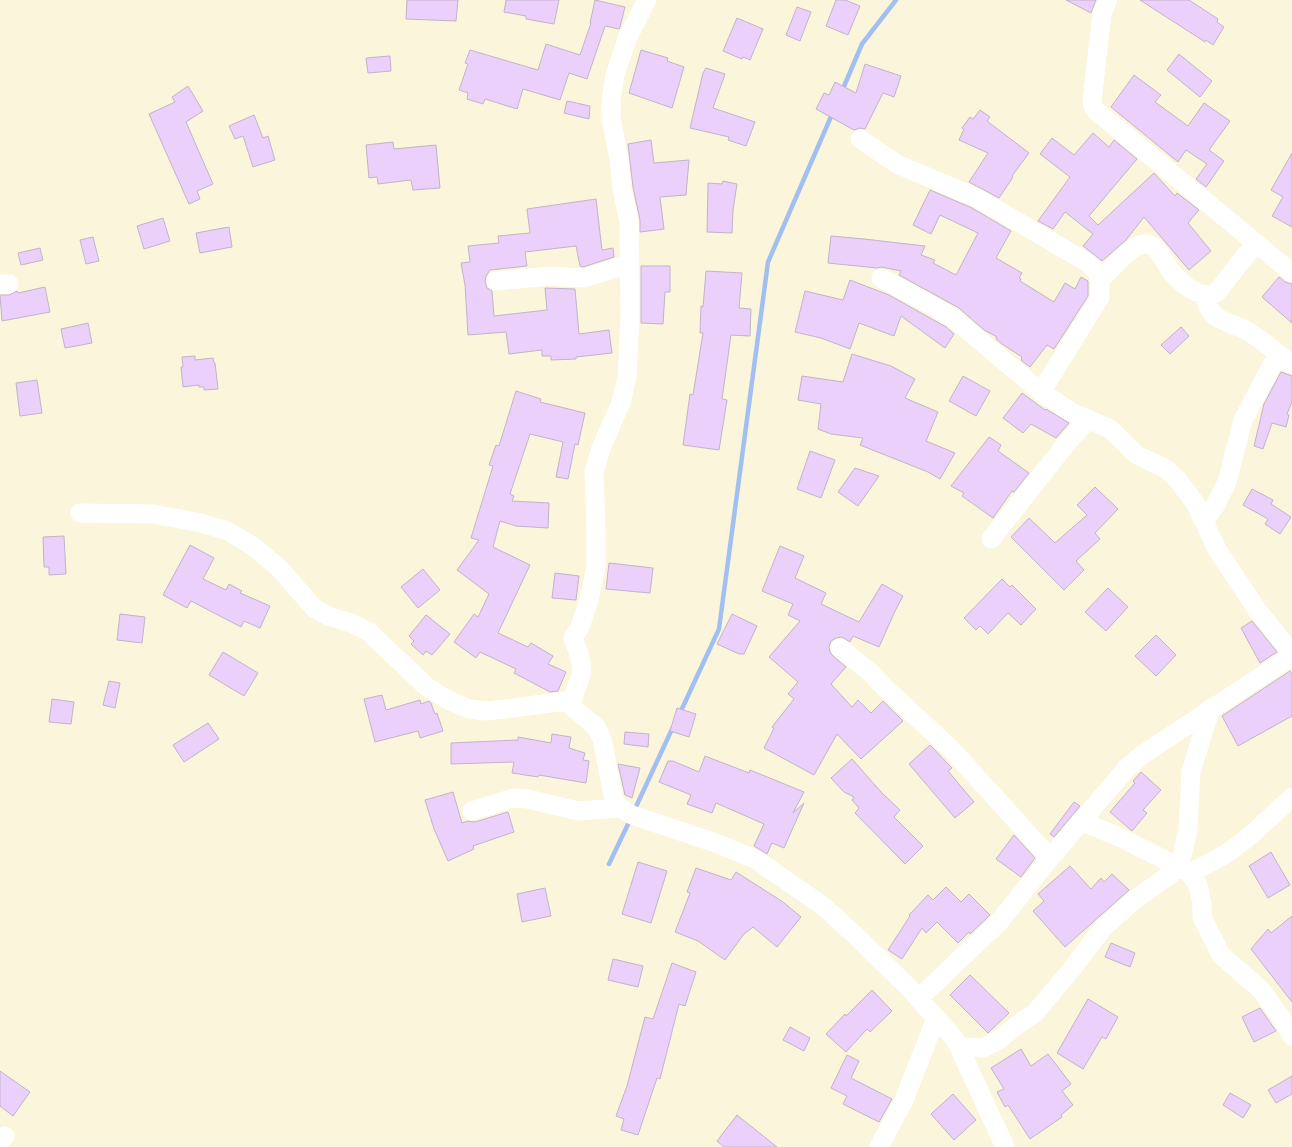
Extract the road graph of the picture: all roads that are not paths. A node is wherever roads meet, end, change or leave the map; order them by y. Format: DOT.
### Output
graph roads {
  1 [pos="647,0"];
  2 [pos="1108,0"];
  3 [pos="860,140"];
  4 [pos="1257,244"];
  5 [pos="629,264"];
  6 [pos="1292,273"];
  7 [pos="881,278"];
  8 [pos="496,280"];
  9 [pos="1100,282"];
  10 [pos="1206,296"];
  11 [pos="1288,362"];
  12 [pos="1041,392"];
  13 [pos="1088,419"];
  14 [pos="80,513"];
  15 [pos="1204,521"];
  16 [pos="991,539"];
  17 [pos="840,648"];
  18 [pos="1292,654"];
  19 [pos="565,701"];
  20 [pos="1211,708"];
  21 [pos="1292,797"];
  22 [pos="620,808"];
  23 [pos="472,812"];
  24 [pos="1081,821"];
  25 [pos="1050,858"];
  26 [pos="1184,870"];
  27 [pos="924,1004"];
  28 [pos="1292,1036"];
  29 [pos="960,1047"];
  30 [pos="983,1048"];
  31 [pos="969,1071"];
  32 [pos="879,1147"];
  33 [pos="1005,1147"];
  1 -- 5 [label="street"];
  2 -- 4 [label="street"];
  3 -- 9 [label="street"];
  4 -- 6 [label="street"];
  4 -- 10 [label="street"];
  5 -- 8 [label="street"];
  5 -- 19 [label="street"];
  7 -- 12 [label="street"];
  9 -- 10 [label="street"];
  9 -- 12 [label="street"];
  10 -- 11 [label="street"];
  11 -- 15 [label="street"];
  12 -- 13 [label="street"];
  13 -- 15 [label="street"];
  13 -- 16 [label="street"];
  14 -- 19 [label="street"];
  15 -- 18 [label="street"];
  17 -- 25 [label="street"];
  18 -- 20 [label="street"];
  19 -- 22 [label="street"];
  20 -- 24 [label="street"];
  20 -- 26 [label="street"];
  21 -- 26 [label="street"];
  22 -- 23 [label="street"];
  22 -- 27 [label="street"];
  24 -- 25 [label="street"];
  24 -- 26 [label="street"];
  25 -- 27 [label="street"];
  26 -- 28 [label="street"];
  26 -- 30 [label="street"];
  27 -- 29 [label="street"];
  27 -- 32 [label="street"];
  29 -- 30 [label="street"];
  29 -- 31 [label="street"];
  30 -- 31 [label="street"];
  31 -- 33 [label="street"];
}
